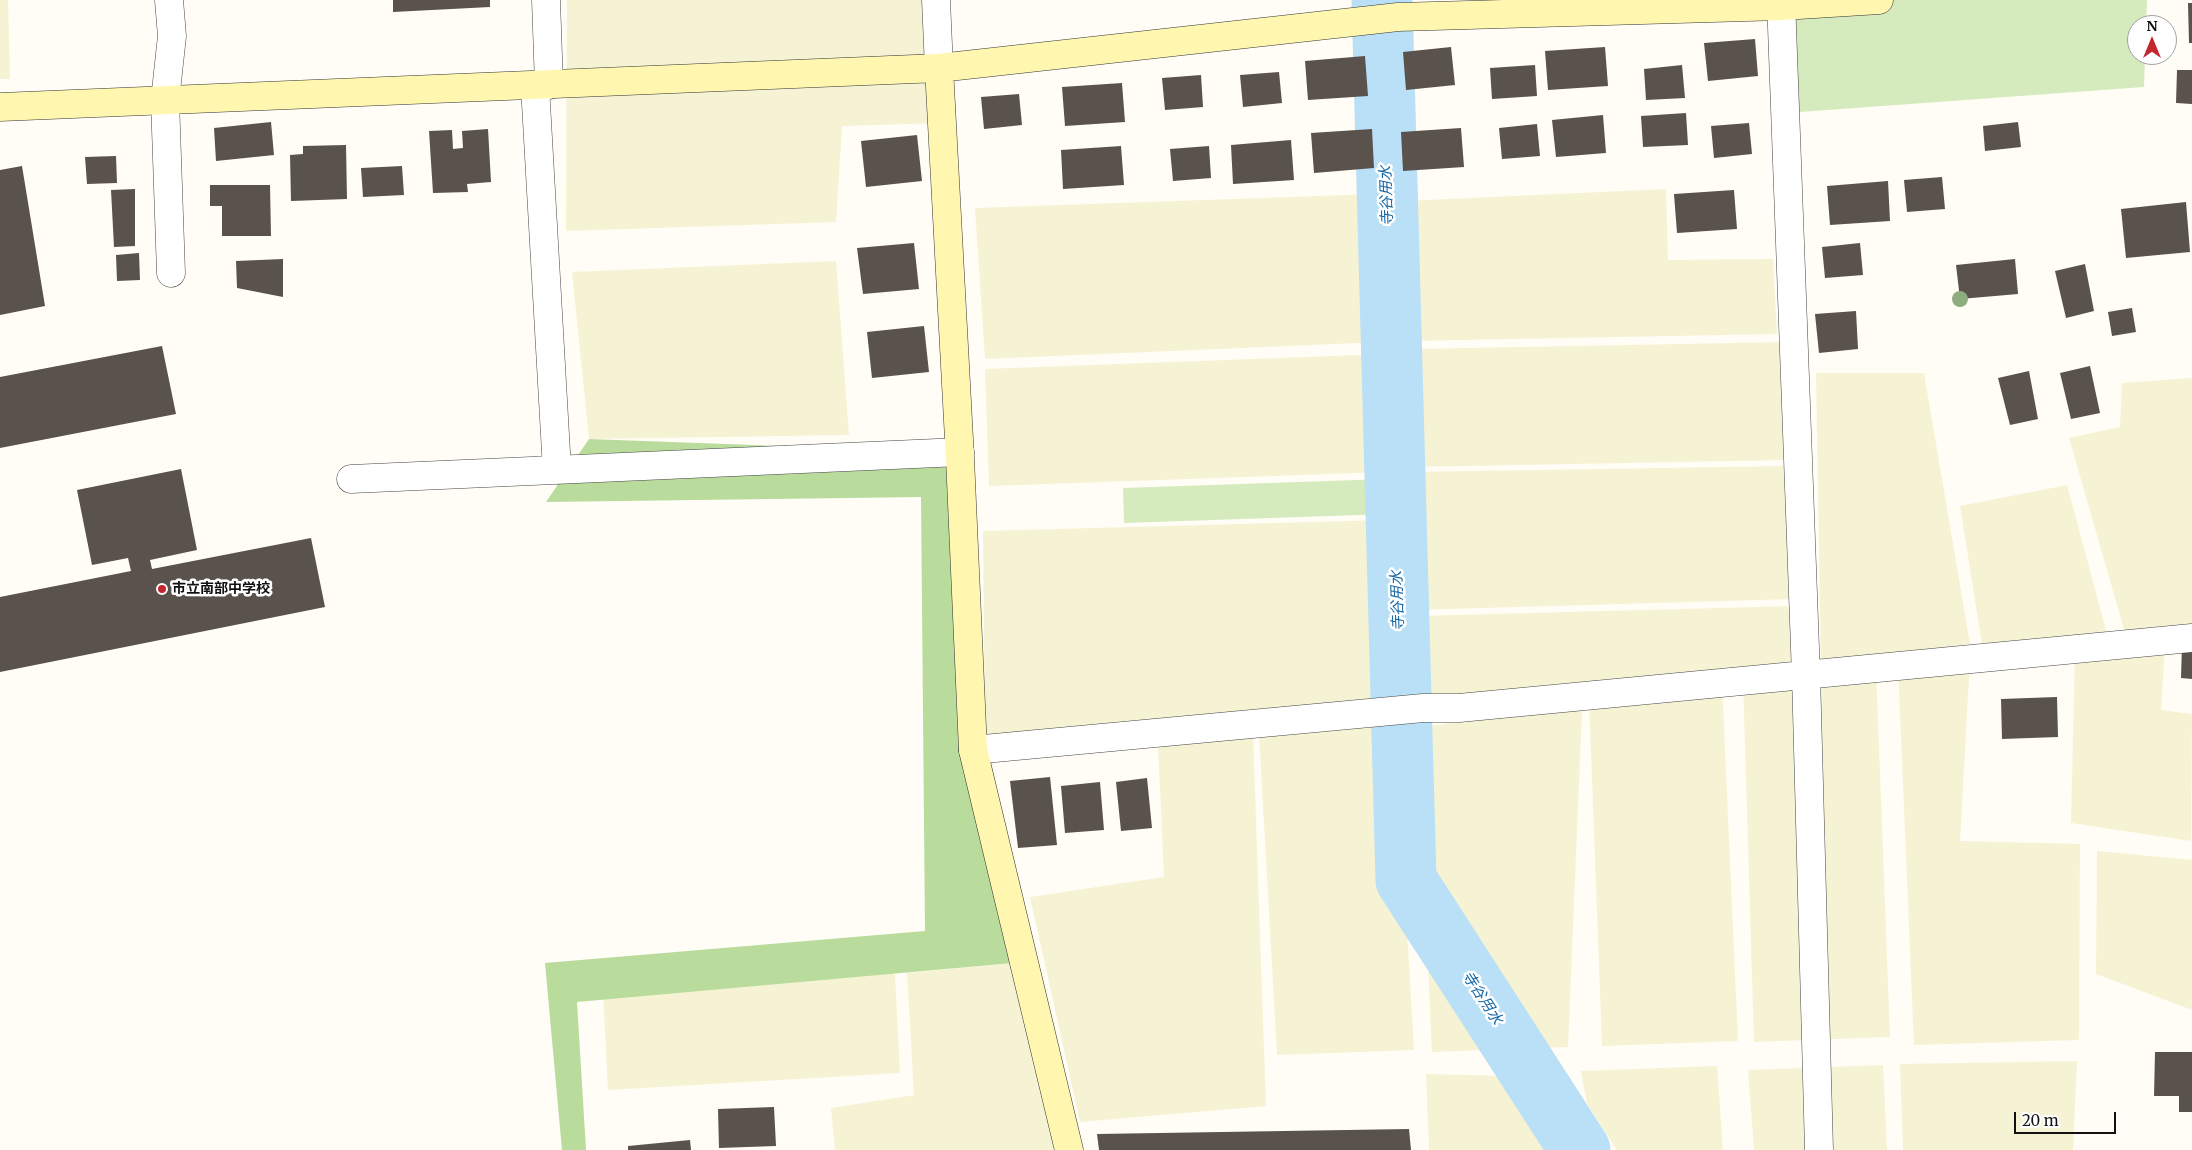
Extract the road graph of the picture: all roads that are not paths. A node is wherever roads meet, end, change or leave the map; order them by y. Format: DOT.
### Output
graph roads {
  1 [pos="169,0"];
  2 [pos="546,0"];
  3 [pos="936,0"];
  4 [pos="1878,0"];
  5 [pos="1782,3"];
  6 [pos="1397,9"];
  7 [pos="939,68"];
  8 [pos="542,85"];
  9 [pos="165,100"];
  10 [pos="0,107"];
  11 [pos="171,273"];
  12 [pos="960,452"];
  13 [pos="557,470"];
  14 [pos="351,479"];
  15 [pos="2192,638"];
  16 [pos="1806,675"];
  17 [pos="974,750"];
  18 [pos="1069,1150"];
  19 [pos="1819,1150"];
  1 -- 9 [label="street"];
  2 -- 8 [label="street"];
  3 -- 7 [label="street"];
  4 -- 5 [label="street"];
  5 -- 6 [label="street"];
  5 -- 16 [label="street"];
  6 -- 7 [label="street"];
  7 -- 8 [label="street"];
  7 -- 12 [label="street"];
  8 -- 9 [label="street"];
  8 -- 13 [label="street"];
  9 -- 10 [label="street"];
  9 -- 11 [label="street"];
  12 -- 13 [label="street"];
  12 -- 17 [label="street"];
  13 -- 14 [label="street"];
  15 -- 16 [label="street"];
  16 -- 17 [label="street"];
  16 -- 19 [label="street"];
  17 -- 18 [label="street"];
}
